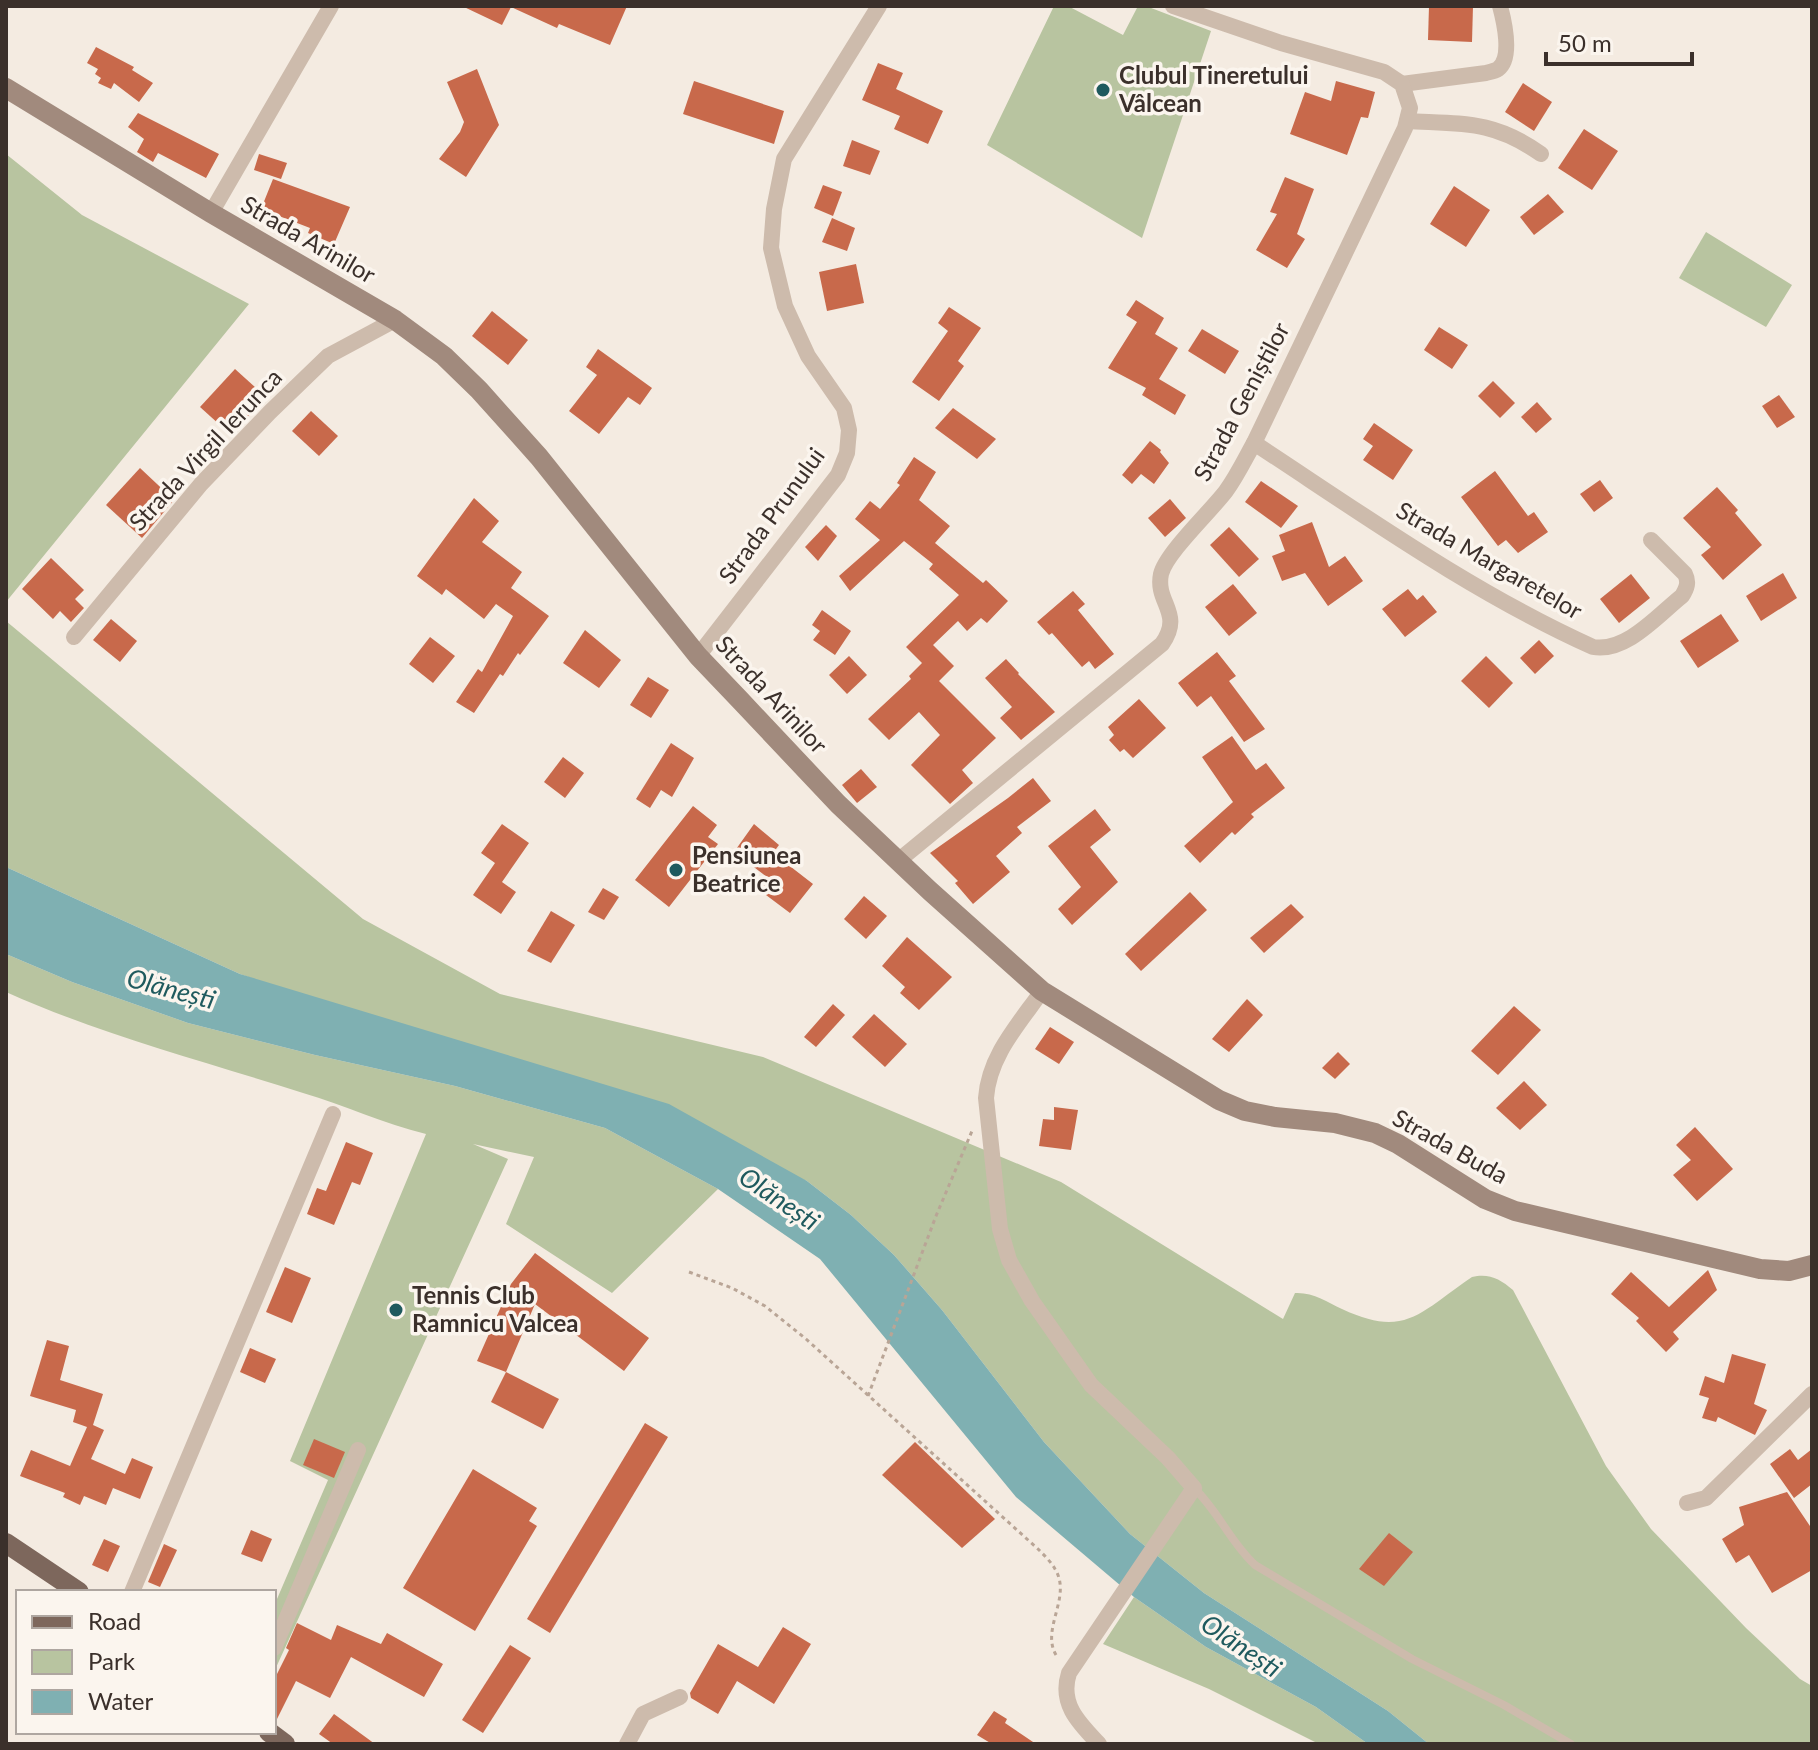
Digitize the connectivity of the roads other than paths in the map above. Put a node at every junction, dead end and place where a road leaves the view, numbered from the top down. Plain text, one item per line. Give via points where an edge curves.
1 (331, 6) edge
2 (879, 6) edge
3 (1173, 6) edge
4 (1500, 6) edge
5 (1402, 84) junction
6 (6, 88) edge
7 (1407, 121) junction
8 (1541, 154) dead end
9 (211, 213) junction
10 (395, 320) junction
11 (1254, 443) junction
12 (1651, 540) dead end
13 (74, 637) dead end
14 (698, 656) junction
15 (898, 861) junction
16 (1042, 991) junction
17 (333, 1114) dead end
18 (1812, 1265) edge
19 (1812, 1394) edge
20 (358, 1450) dead end
21 (1194, 1488) junction
22 (1687, 1503) dead end
23 (6, 1543) edge
24 (76, 1590) edge
25 (133, 1590) edge
26 (276, 1643) edge
27 (680, 1697) dead end
28 (627, 1744) edge
29 (1099, 1744) edge
30 (1571, 1744) edge

1 - 9 street
2 - 14 street, Strada Prunului via 784,159 771,248 785,306 844,408 847,453 838,475
3 - 5 street via 1384,72
4 - 5 street via 1505,60 1499,68
5 - 7 street, Strada Geniștilor via 1410,108
6 - 9 street, Strada Arinilor
7 - 8 street via 1494,128
7 - 11 street, Strada Geniștilor
9 - 10 street, Strada Arinilor
10 - 13 street, Strada Virgil Ierunca via 328,356 270,412 201,484
10 - 14 street, Strada Arinilor via 479,390
11 - 12 street, Strada Margaretelor via 1447,568 1593,647 1605,649 1626,640 1686,589 1685,574
11 - 15 street, Strada Geniștilor via 1227,490 1161,574 1172,622 1162,644
14 - 15 street, Strada Arinilor
15 - 16 street, Strada Arinilor
16 - 18 street, Strada Buda via 1219,1100 1245,1111 1375,1133 1485,1199 1515,1211 1760,1269 1789,1271
16 - 21 street via 995,1058 987,1084 1000,1229 1009,1260 1091,1385
17 - 25 street
19 - 22 street via 1706,1498
20 - 26 street
21 - 29 street via 1069,1673 1066,1696 1072,1716
21 - 30 lane via 1255,1565 1412,1659
23 - 24 main road
27 - 28 street via 643,1714

